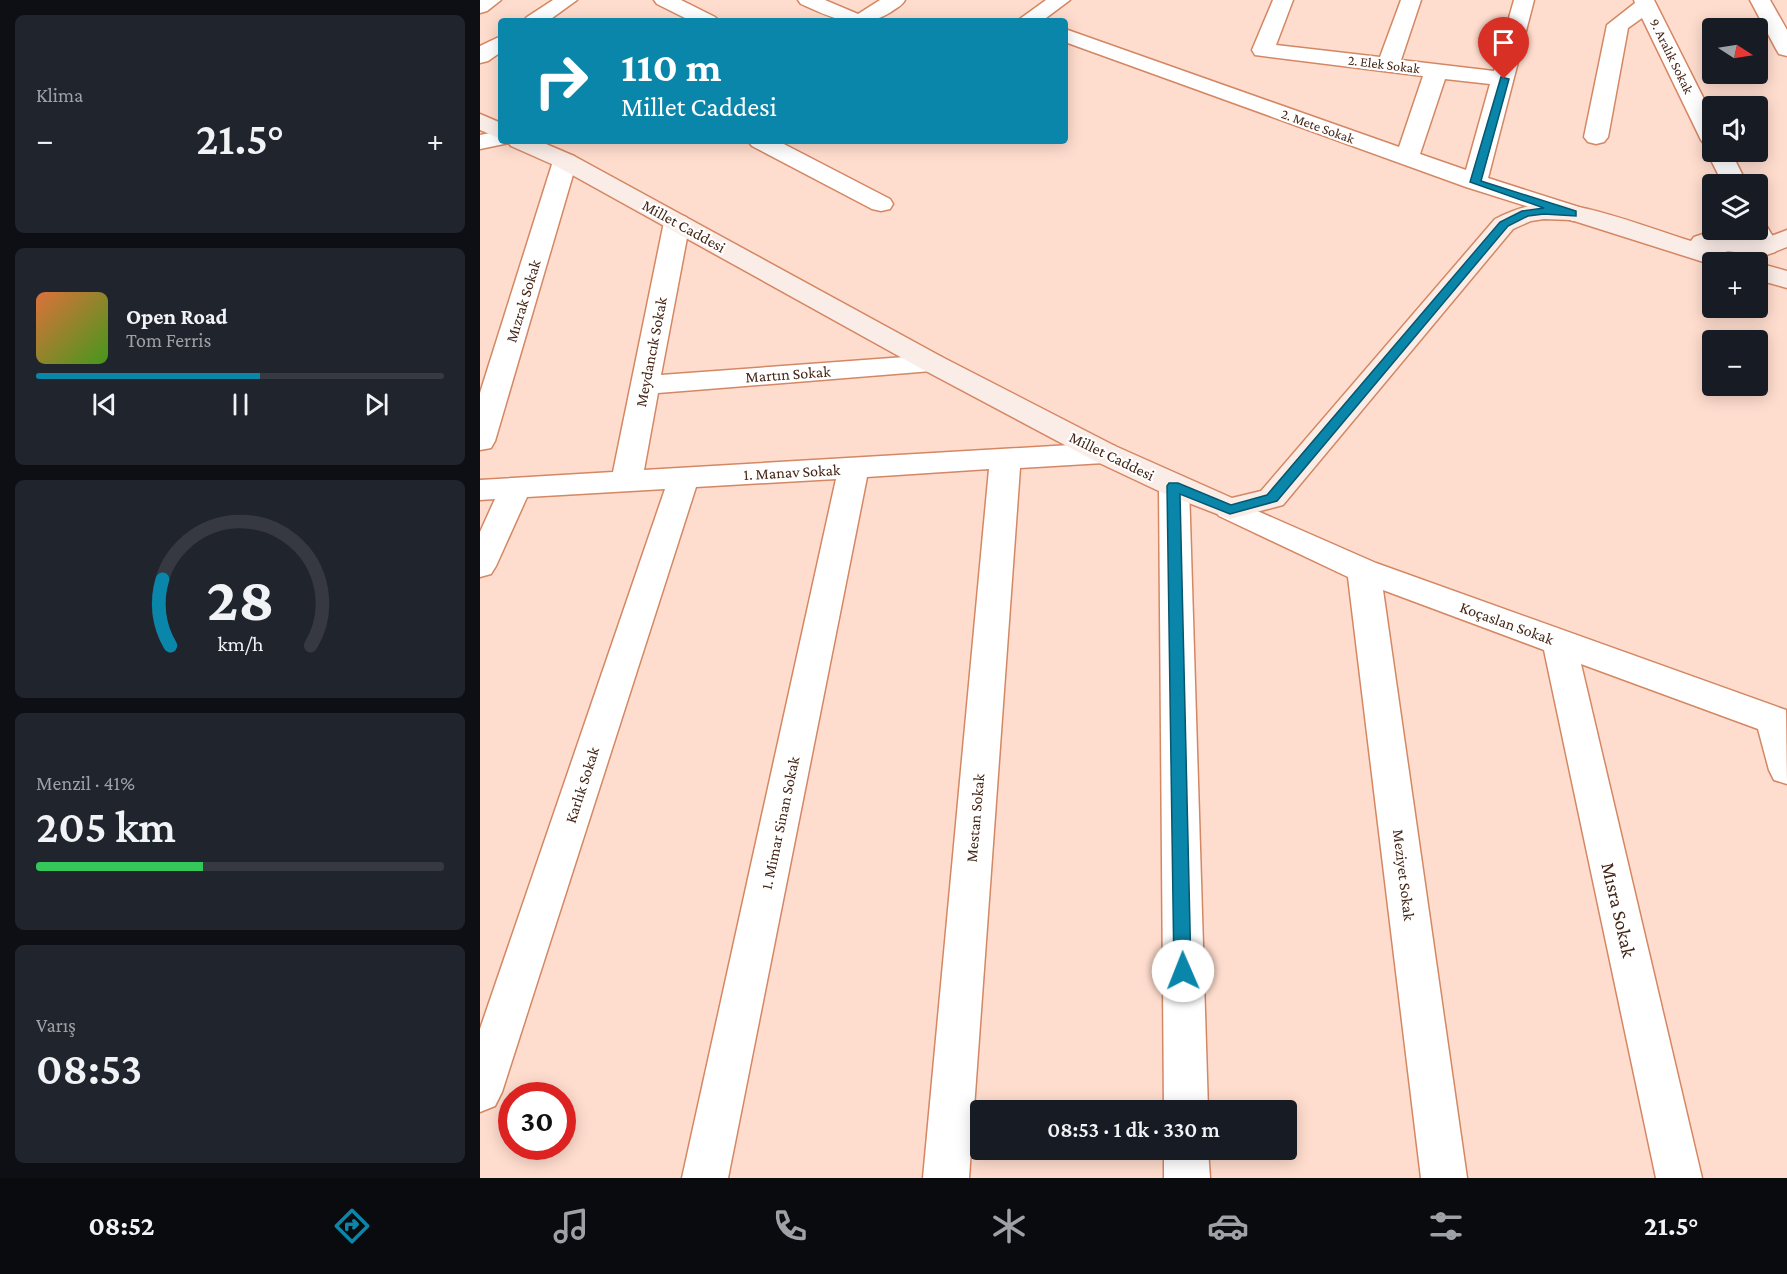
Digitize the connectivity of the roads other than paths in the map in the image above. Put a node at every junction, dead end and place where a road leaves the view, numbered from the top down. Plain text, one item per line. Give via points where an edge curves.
1 (491, 0) edge
2 (567, 0) edge
3 (664, 0) edge
4 (808, 0) edge
5 (895, 0) edge
6 (1060, 0) edge
7 (1283, 0) edge
8 (1411, 0) edge
9 (1524, 0) edge
10 (1645, 2) edge
11 (480, 7) edge
12 (1772, 12) edge
13 (539, 18) edge
14 (702, 18) edge
15 (849, 18) edge
16 (866, 18) edge
17 (1033, 18) edge
18 (1068, 36) edge
19 (498, 44) edge
20 (1787, 49) edge
21 (480, 56) edge
22 (1388, 65) junction
23 (1436, 71) junction
24 (1504, 79) junction
25 (1702, 118) edge
26 (480, 121) edge
27 (498, 130) edge
28 (1596, 137) dead end
29 (498, 139) edge
30 (480, 142) edge
31 (526, 144) edge
32 (766, 144) edge
33 (1407, 157) junction
34 (565, 161) junction
35 (1475, 182) junction
36 (881, 204) dead end
37 (1572, 213) junction
38 (677, 222) junction
39 (1639, 233) junction
40 (1767, 246) edge
41 (1702, 253) edge
42 (1787, 280) edge
43 (932, 363) junction
44 (645, 385) junction
45 (480, 441) edge
46 (1104, 453) junction
47 (1005, 459) junction
48 (854, 468) junction
49 (684, 478) junction
50 (626, 482) junction
51 (1174, 486) junction
52 (516, 488) junction
53 (480, 490) edge
54 (1230, 509) junction
55 (480, 566) edge
56 (1364, 571) junction
57 (1559, 642) junction
58 (1780, 722) edge
59 (1787, 770) edge
60 (480, 1092) edge
61 (1186, 1100) edge
62 (1186, 1160) edge
63 (705, 1178) edge
64 (946, 1178) edge
65 (1187, 1178) edge
66 (1444, 1178) edge
67 (1679, 1178) edge

1 - 11 street
2 - 13 street
3 - 14 street
4 - 15 street
5 - 16 street
6 - 17 street
7 - 22 street, 2. Elek Sokak via 1263,50
8 - 22 street
9 - 24 street
10 - 25 street, 9. Aralık Sokak
10 - 28 street, 9. Aralık Sokak via 1618,26
12 - 20 street
18 - 33 street, 2. Mete Sokak
19 - 21 street
22 - 23 street, 2. Elek Sokak
23 - 24 street, 2. Elek Sokak
23 - 33 street
24 - 35 street
26 - 27 main road
29 - 30 street
31 - 34 main road, Millet Caddesi
32 - 36 street
33 - 35 street, 2. Mete Sokak
34 - 38 main road, Millet Caddesi
34 - 45 street, Mızrak Sokak
35 - 37 street, 2. Mete Sokak
37 - 39 main road
37 - 54 main road via 1525,214 1504,224 1272,498
38 - 43 main road, Millet Caddesi
38 - 44 street, Meydancık Sokak
39 - 40 main road
39 - 41 main road
40 - 42 main road
43 - 44 street, Martın Sokak
43 - 46 main road, Millet Caddesi
44 - 50 street, Meydancık Sokak
46 - 47 street, 1. Manav Sokak
46 - 51 main road, Millet Caddesi
47 - 48 street, 1. Manav Sokak
47 - 64 street, Mestan Sokak
48 - 49 street, 1. Manav Sokak
48 - 63 street, 1. Mimar Sinan Sokak
49 - 50 street, 1. Manav Sokak
49 - 60 street, Karlık Sokak
50 - 52 street, 1. Manav Sokak
51 - 54 main road, Millet Caddesi
51 - 61 street
52 - 53 street, 1. Manav Sokak
52 - 55 street
54 - 56 street, Koçaslan Sokak
56 - 57 street, Koçaslan Sokak
56 - 66 street, Meziyet Sokak
57 - 58 street, Koçaslan Sokak
57 - 67 street, Mısra Sokak
58 - 59 street
62 - 65 street

